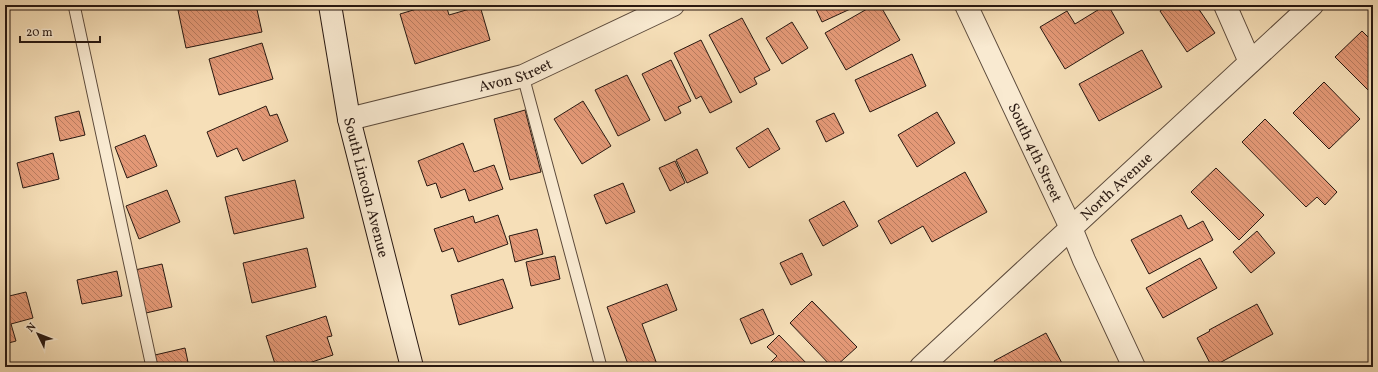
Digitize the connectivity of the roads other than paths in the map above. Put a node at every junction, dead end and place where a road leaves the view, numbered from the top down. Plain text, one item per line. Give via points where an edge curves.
1 (74, 5) edge
2 (330, 5) edge
3 (966, 5) edge
4 (1225, 5) edge
5 (1312, 5) edge
6 (661, 8) edge
7 (1250, 62) junction
8 (523, 76) junction
9 (349, 119) junction
10 (1071, 228) junction
11 (152, 367) edge
12 (412, 367) edge
13 (601, 367) edge
14 (920, 367) edge
15 (1134, 367) edge

1 - 11 lane
2 - 9 street, South Lincoln Avenue
3 - 10 street, South 4th Street
4 - 7 street
5 - 7 street, North Avenue
6 - 8 street, Avon Street
7 - 10 street, North Avenue
8 - 9 street, Avon Street
8 - 13 lane
9 - 12 street, South Lincoln Avenue
10 - 14 street, North Avenue
10 - 15 street, South 4th Street

